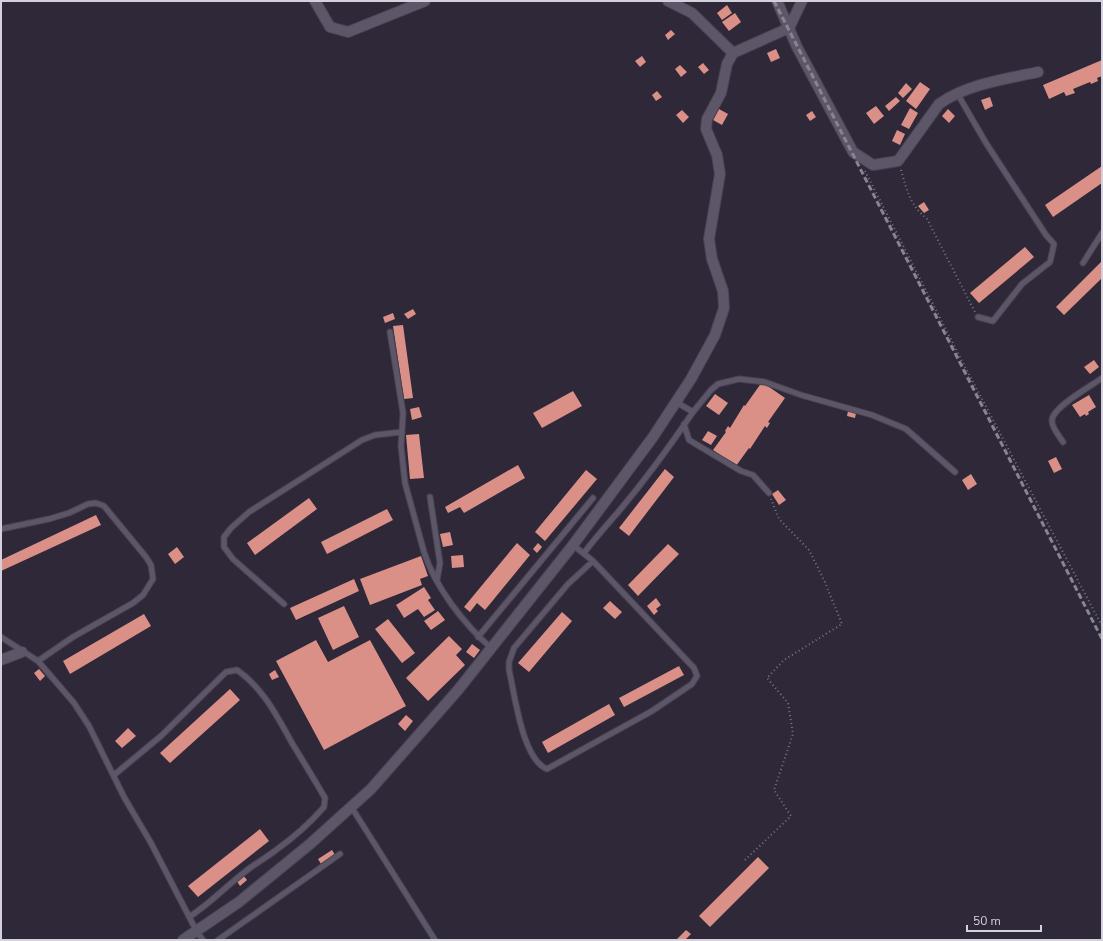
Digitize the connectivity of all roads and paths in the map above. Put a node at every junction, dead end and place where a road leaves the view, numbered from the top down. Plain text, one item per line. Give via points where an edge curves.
1 (315, 1) edge
2 (425, 1) edge
3 (668, 1) edge
4 (777, 1) edge
5 (802, 1) edge
6 (788, 28) junction
7 (733, 53) junction
8 (1038, 72) dead end
9 (957, 93) junction
10 (856, 154) junction
11 (898, 161) junction
12 (1102, 232) edge
13 (1083, 263) dead end
14 (978, 317) joint
15 (390, 332) dead end
16 (1102, 378) edge
17 (676, 402) junction
18 (693, 412) junction
19 (684, 424) junction
20 (402, 432) junction
21 (1063, 442) dead end
22 (955, 472) dead end
23 (769, 492) joint
24 (430, 497) dead end
25 (593, 498) dead end
26 (1, 529) edge
27 (573, 546) junction
28 (584, 553) junction
29 (593, 561) junction
30 (437, 580) junction
31 (284, 604) dead end
32 (1102, 626) edge
33 (1, 637) edge
34 (478, 637) junction
35 (491, 648) junction
36 (22, 652) junction
37 (1, 660) edge
38 (38, 661) junction
39 (114, 775) junction
40 (352, 808) junction
41 (340, 854) dead end
42 (745, 860) dead end
43 (189, 917) junction
44 (200, 936) edge
45 (183, 940) edge
46 (218, 940) edge
47 (435, 940) edge

1 - 2 street via 330,27 348,32
3 - 7 street via 692,13
4 - 6 street
5 - 6 street
6 - 7 street
6 - 10 street
7 - 17 street via 727,64 721,93 706,124 719,164 720,174 710,239 712,259 725,301 722,317
8 - 9 street
9 - 11 street via 940,104
9 - 14 lane via 986,143 1054,244 1050,262 1022,284 993,322
10 - 11 street via 873,165
10 - 32 path
11 - 14 path via 915,210 927,219
12 - 13 lane
15 - 20 lane via 403,413
16 - 21 lane via 1059,409 1053,417 1053,426
17 - 18 lane
17 - 27 street
18 - 19 lane
18 - 22 lane via 718,384 739,379 765,382 872,415 906,429
19 - 23 lane via 689,440 741,471 753,475
19 - 28 lane via 660,460 601,529
20 - 30 lane via 401,446 408,499 427,562
20 - 31 lane via 375,435 362,440 249,512 224,537 224,548 233,559
23 - 42 path via 779,519 810,550 842,624 784,660 767,678 788,703 793,734 774,790 792,816
24 - 30 lane via 440,563
25 - 34 lane
26 - 38 lane via 49,519 88,504 100,504 146,557 153,571 149,587 133,603
27 - 28 lane
27 - 35 street
28 - 29 lane
29 - 29 lane via 545,609 514,648 509,662 526,742 536,762 547,769 652,711 692,684 697,676 694,668
30 - 34 lane
33 - 36 lane
34 - 35 lane
35 - 40 street via 458,690
36 - 37 street
36 - 38 lane
38 - 39 lane via 89,726
39 - 43 lane
39 - 43 lane via 161,736 226,672 237,670 269,705 322,793 324,807 313,818 277,850
40 - 44 street
40 - 47 lane
41 - 46 lane
43 - 44 lane
44 - 45 street

